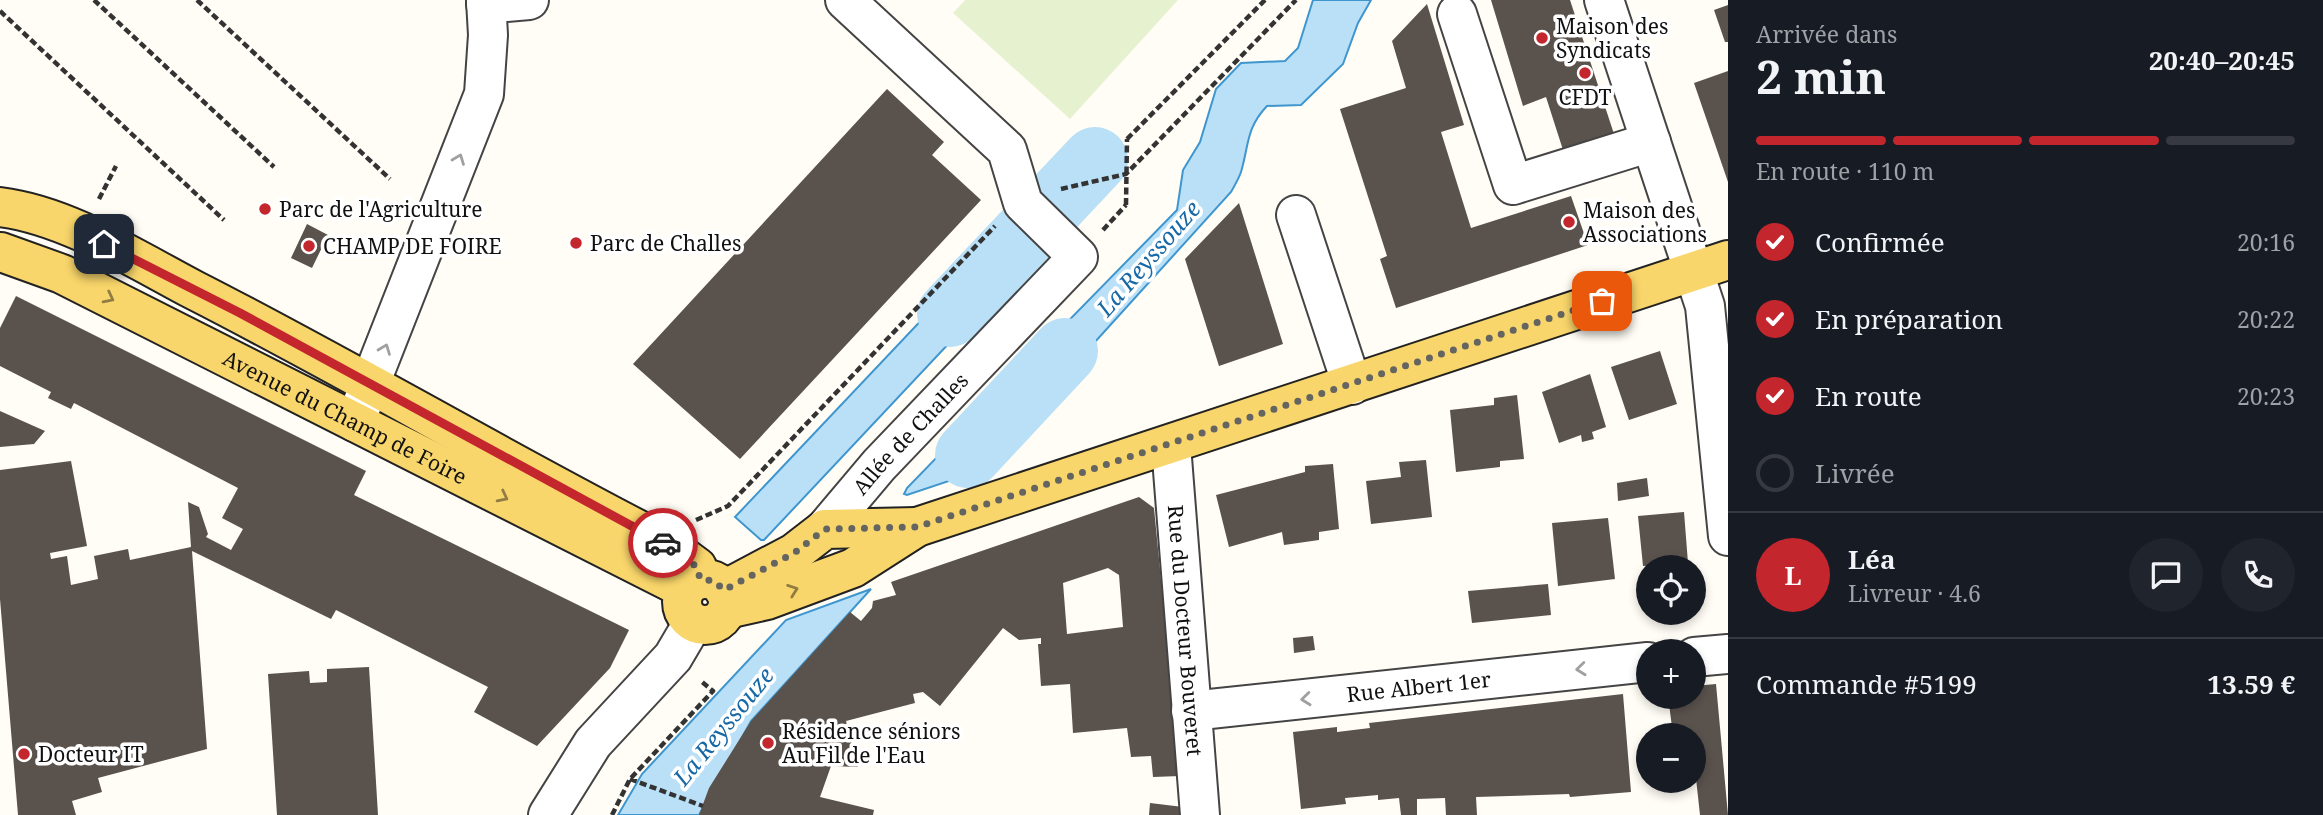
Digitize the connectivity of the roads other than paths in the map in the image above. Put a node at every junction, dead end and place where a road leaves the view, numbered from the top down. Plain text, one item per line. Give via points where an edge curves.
1 (528, 0) edge
2 (845, 0) edge
3 (1604, 0) edge
4 (486, 2) edge
5 (1457, 14) dead end
6 (1651, 142) junction
7 (7, 202) edge
8 (1296, 215) dead end
9 (0, 253) edge
10 (1711, 265) edge
11 (370, 383) junction
12 (1352, 385) junction
13 (355, 422) junction
14 (1171, 444) junction
15 (917, 527) junction
16 (825, 529) junction
17 (1728, 536) edge
18 (706, 598) junction
19 (1728, 654) edge
20 (1706, 656) edge
21 (1636, 663) edge
22 (1191, 711) junction
23 (548, 815) edge
24 (1200, 815) edge

1 - 4 street
2 - 16 street, Allée de Challes via 1007,149 1032,197 1068,247
3 - 6 street
11 -> 4 street via 484,94
5 - 6 street via 1513,185
6 - 10 street
7 - 9 main road
7 - 11 main road, Avenue du Champ de Foire via 82,232
8 - 12 street
9 -> 13 main road, Avenue du Champ de Foire via 62,274
10 - 12 main road
10 - 17 street via 1705,306
11 - 13 street
11 - 18 main road, Avenue du Champ de Foire via 666,544 697,567
12 - 14 main road
13 -> 18 main road, Avenue du Champ de Foire
14 - 15 main road
14 - 22 street, Rue du Docteur Bouveret
15 - 16 main road
18 -> 15 main road via 767,600 853,568
16 - 18 main road, Allée de Challes via 794,553
18 - 23 street via 673,657 593,743
19 - 20 street
21 -> 22 street, Rue Albert 1er
22 - 24 street, Rue du Docteur Bouveret

